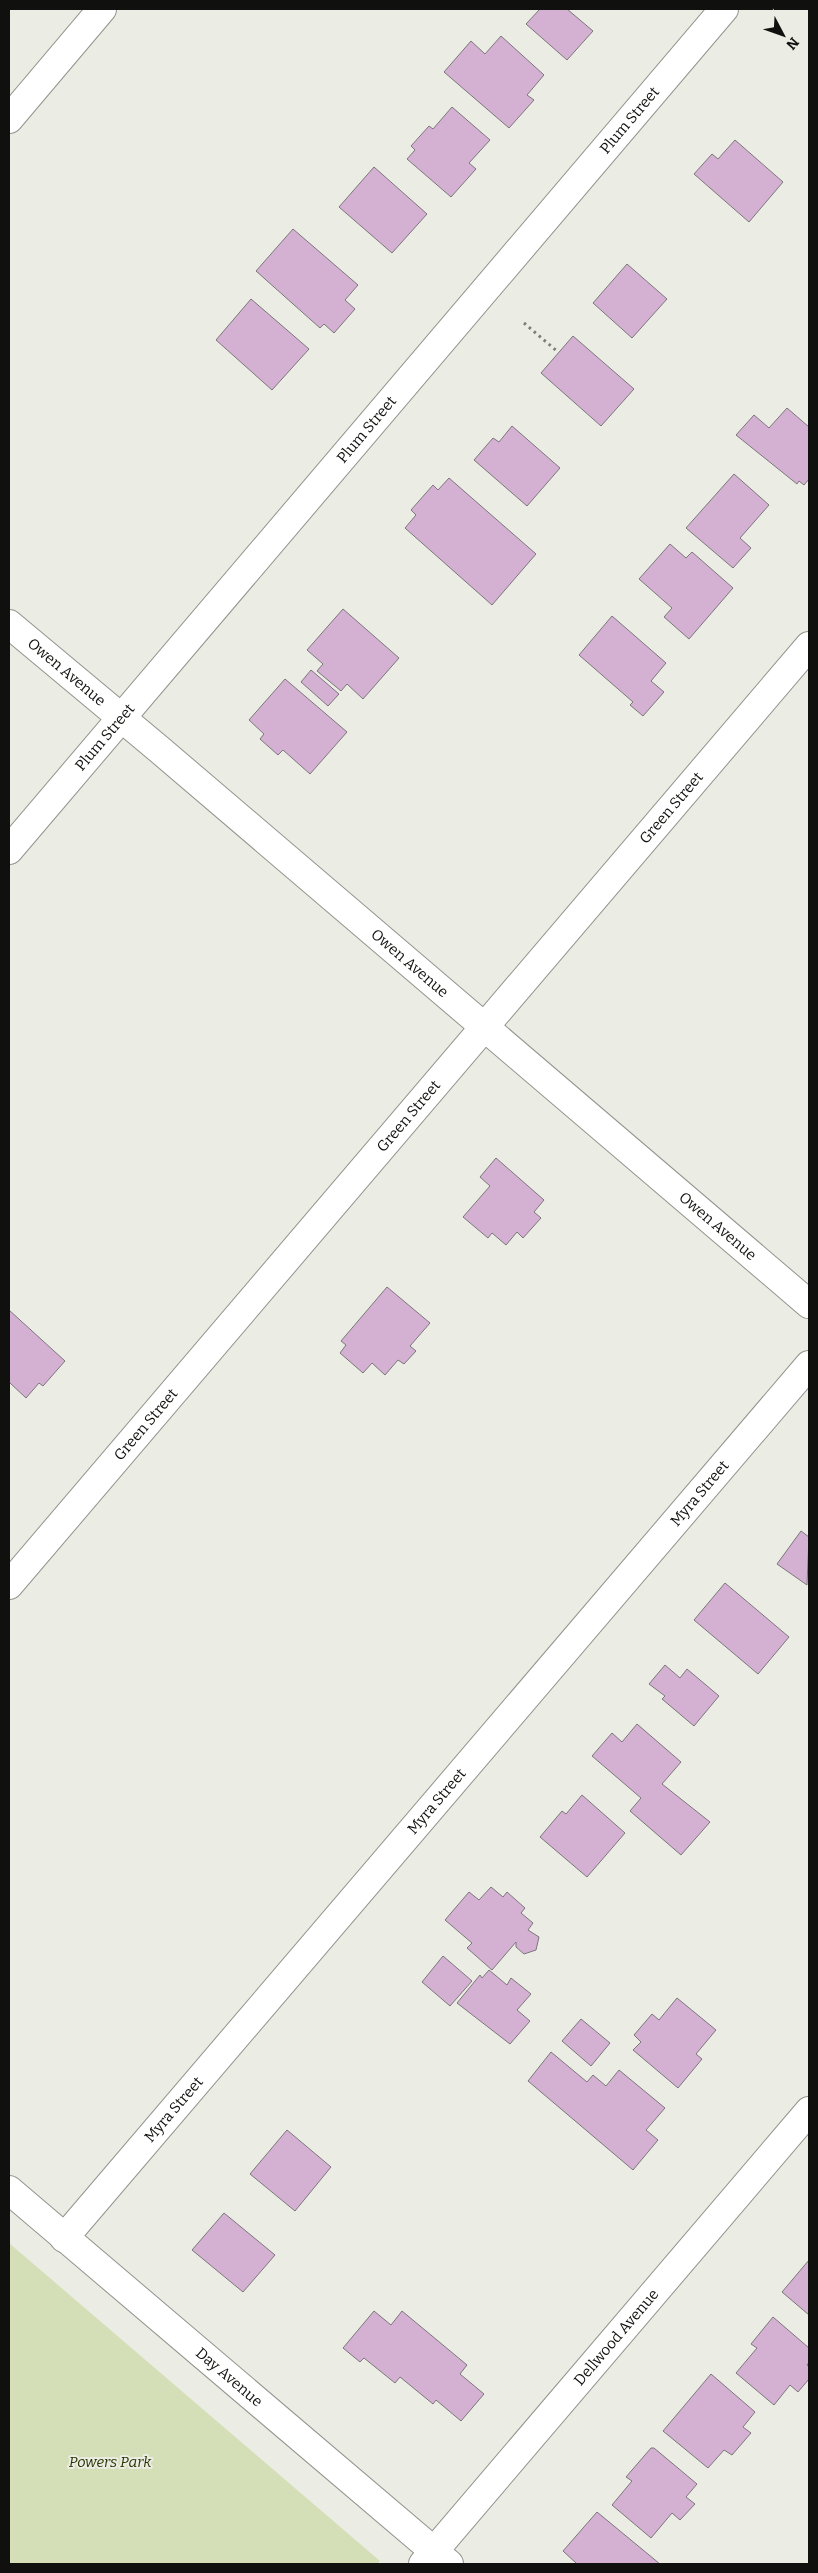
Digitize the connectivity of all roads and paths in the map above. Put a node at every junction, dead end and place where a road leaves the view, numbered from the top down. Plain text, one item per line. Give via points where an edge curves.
1 (102, 9) edge
2 (724, 9) edge
3 (9, 119) edge
4 (524, 322) dead end
5 (558, 352) dead end
6 (9, 624) edge
7 (809, 646) edge
8 (122, 717) junction
9 (9, 850) edge
10 (484, 1027) junction
11 (809, 1304) edge
12 (809, 1365) edge
13 (9, 1585) edge
14 (809, 2110) edge
15 (9, 2190) edge
16 (64, 2238) junction
17 (436, 2560) edge

1 - 3 street
2 - 8 street, Plum Street
4 - 5 path
6 - 8 street, Owen Avenue
7 - 10 street, Green Street
8 - 9 street, Plum Street
8 - 10 street, Owen Avenue
10 - 11 street, Owen Avenue
10 - 13 street, Green Street
12 - 16 street, Myra Street
14 - 17 street, Dellwood Avenue
15 - 16 street, Day Avenue
16 - 17 street, Day Avenue

